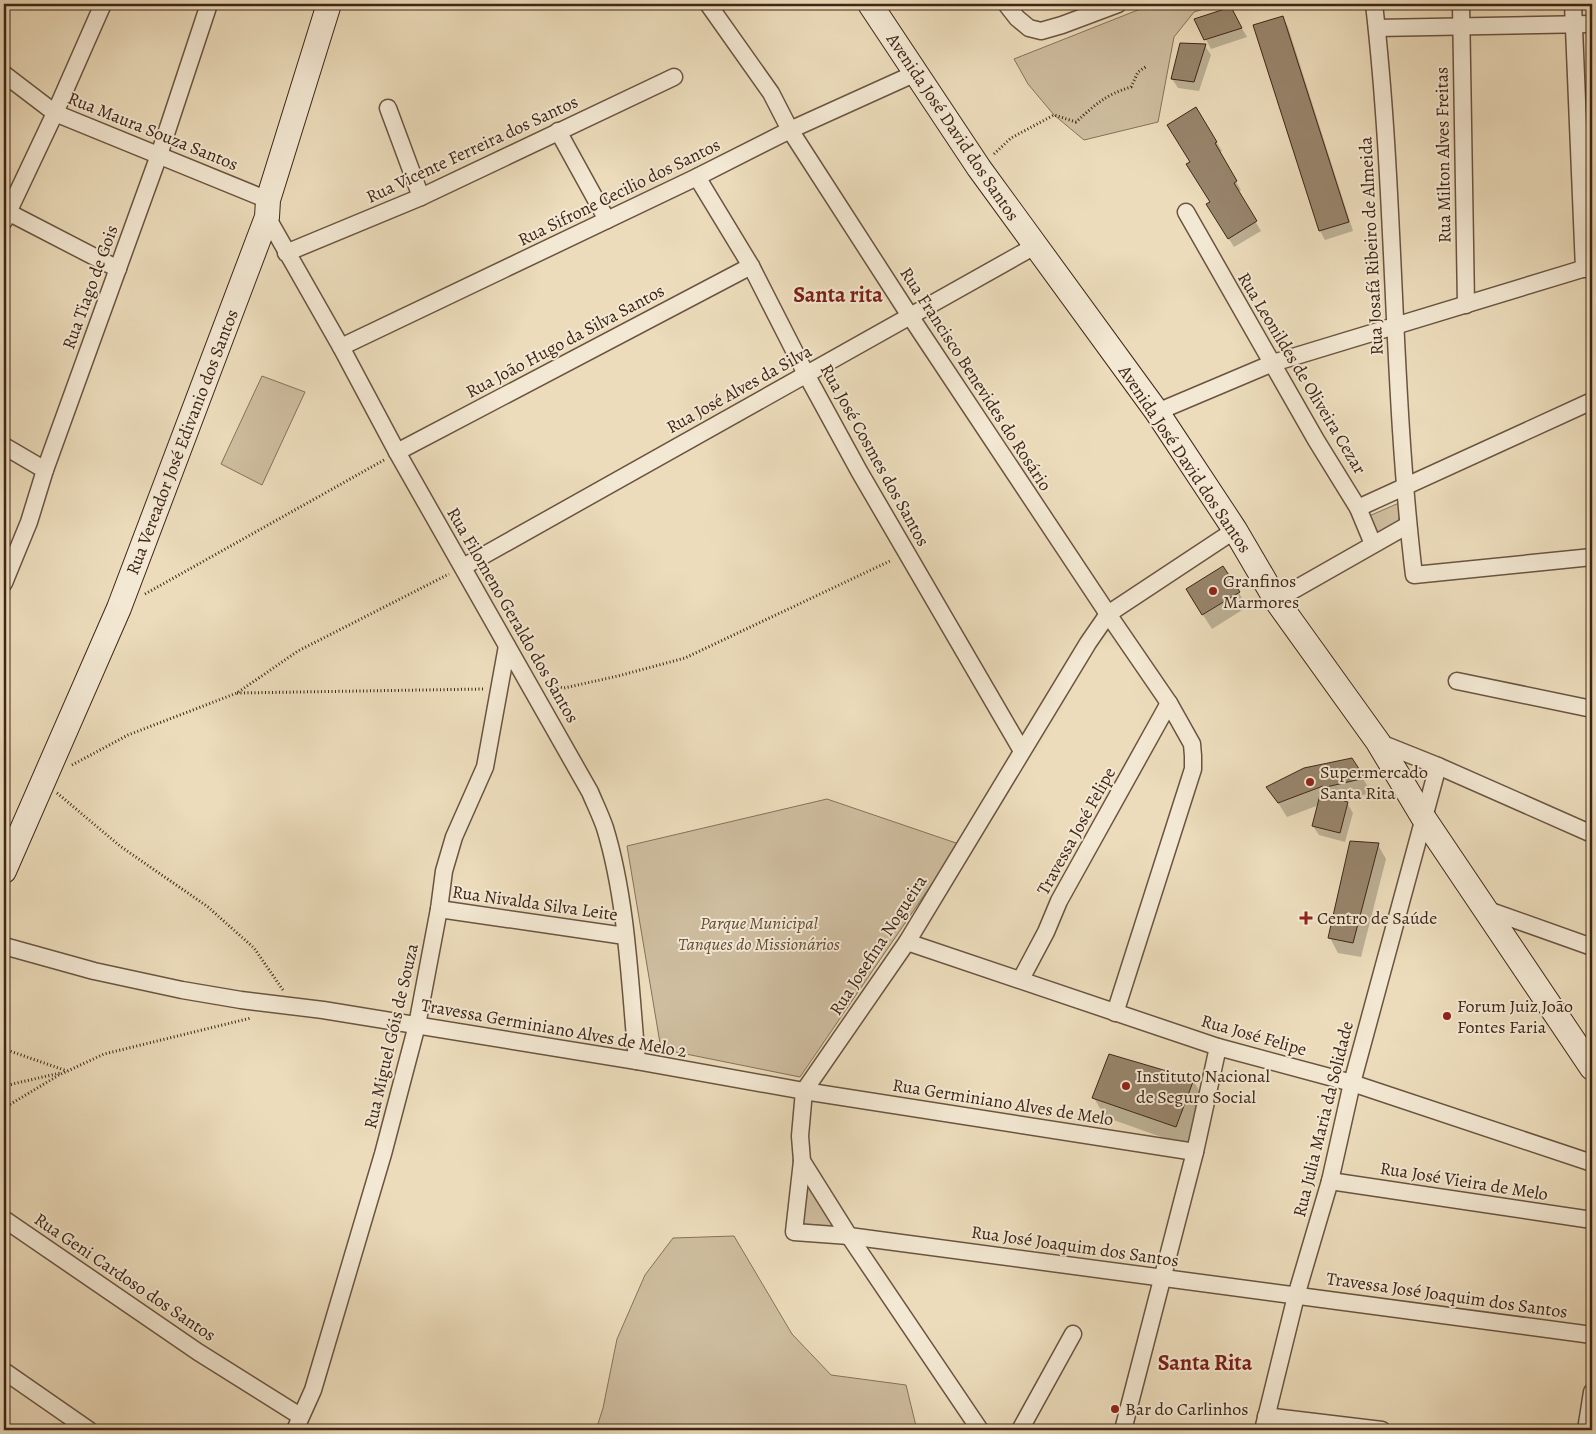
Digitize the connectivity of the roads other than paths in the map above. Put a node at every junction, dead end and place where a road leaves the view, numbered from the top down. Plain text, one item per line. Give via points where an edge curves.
1 (103, 4) edge
2 (209, 4) edge
3 (329, 4) edge
4 (708, 4) edge
5 (1006, 4) edge
6 (1118, 4) edge
7 (1374, 4) edge
8 (1461, 4) edge
9 (1573, 4) edge
10 (874, 5) edge
11 (1574, 24) junction
12 (1592, 24) edge
13 (1461, 27) junction
14 (1377, 28) junction
15 (916, 73) junction
16 (4, 74) edge
17 (674, 76) dead end
18 (388, 108) dead end
19 (55, 113) junction
20 (790, 130) junction
21 (558, 132) junction
22 (159, 155) junction
23 (697, 177) junction
24 (421, 197) junction
25 (268, 209) junction
26 (1186, 212) dead end
27 (5, 214) edge
28 (607, 220) junction
29 (1034, 246) junction
30 (286, 253) junction
31 (750, 266) junction
32 (1588, 267) edge
33 (118, 269) junction
34 (1466, 305) junction
35 (910, 316) junction
36 (1395, 327) junction
37 (341, 347) junction
38 (1273, 363) junction
39 (806, 374) junction
40 (1592, 401) edge
41 (1157, 412) junction
42 (4, 446) edge
43 (398, 452) junction
44 (45, 470) junction
45 (1406, 487) junction
46 (1358, 508) junction
47 (1408, 525) junction
48 (1235, 530) junction
49 (1374, 544) junction
50 (1592, 557) edge
51 (462, 567) junction
52 (4, 583) edge
53 (1276, 600) junction
54 (1108, 614) junction
55 (507, 646) junction
56 (1457, 681) dead end
57 (1169, 703) junction
58 (1592, 709) edge
59 (1378, 742) junction
60 (1022, 751) junction
61 (1438, 766) junction
62 (1423, 817) junction
63 (1592, 834) edge
64 (4, 871) edge
65 (1485, 909) junction
66 (439, 910) junction
67 (625, 936) junction
68 (907, 942) junction
69 (4, 946) edge
70 (1592, 947) edge
71 (1021, 979) junction
72 (1115, 1013) junction
73 (417, 1025) junction
74 (1218, 1047) junction
75 (1590, 1057) edge
76 (637, 1061) junction
77 (1352, 1083) junction
78 (804, 1092) junction
79 (1195, 1152) junction
80 (802, 1161) junction
81 (1592, 1163) edge
82 (1330, 1181) junction
83 (4, 1219) edge
84 (1592, 1220) edge
85 (849, 1236) junction
86 (1162, 1278) junction
87 (1296, 1296) junction
88 (1073, 1334) dead end
89 (1592, 1335) edge
90 (4, 1371) edge
91 (1592, 1392) edge
92 (297, 1423) edge
93 (1264, 1423) edge
94 (89, 1430) edge
95 (980, 1430) edge
96 (1020, 1430) edge
97 (1123, 1430) edge
98 (1382, 1430) edge
99 (1586, 1430) edge

1 - 19 street
2 - 22 street, Rua Tiago de Gois
3 - 25 main road, Rua Vereador José Edivanio dos Santos
4 - 20 street, Rua Francisco Benevides do Rosário via 771,93
5 - 6 street via 1029,28 1041,31
7 - 14 street, Rua Josafá Ribeiro de Almeida
8 - 13 street, Rua Milton Alves Freitas
9 - 11 street
10 - 15 main road, Avenida José David dos Santos
11 - 12 street
11 - 13 street
11 - 32 street
13 - 14 street
13 - 34 street, Rua Milton Alves Freitas
14 - 36 street, Rua Josafá Ribeiro de Almeida
15 - 20 street, Rua Sifrone Cecilio dos Santos
15 - 29 main road, Avenida José David dos Santos
16 - 19 street, Rua Maura Souza Santos
17 - 21 street, Rua Vicente Ferreira dos Santos
18 - 24 street
19 - 22 street, Rua Maura Souza Santos
19 - 27 street
20 - 23 street, Rua Sifrone Cecilio dos Santos
20 - 35 street, Rua Francisco Benevides do Rosário
21 - 24 street, Rua Vicente Ferreira dos Santos
21 - 28 street
22 - 25 street, Rua Maura Souza Santos
22 - 33 street, Rua Tiago de Gois
23 - 28 street, Rua Sifrone Cecilio dos Santos
23 - 31 street, Rua José Cosmes dos Santos
24 - 30 street, Rua Vicente Ferreira dos Santos
25 - 30 street, Rua Filomeno Geraldo dos Santos
25 - 64 main road, Rua Vereador José Edivanio dos Santos via 119,608
26 - 38 street, Rua Leonildes de Oliveira Cezar
27 - 33 street
28 - 37 street, Rua Sifrone Cecilio dos Santos
29 - 35 street, Rua José Alves da Silva
29 - 41 main road, Avenida José David dos Santos
30 - 37 street, Rua Filomeno Geraldo dos Santos
31 - 39 street, Rua José Cosmes dos Santos
31 - 43 street, Rua João Hugo da Silva Santos
32 - 34 street
33 - 44 street, Rua Tiago de Gois
34 - 36 street
35 - 39 street, Rua José Alves da Silva
35 - 54 street, Rua Francisco Benevides do Rosário
36 - 38 street
36 - 45 street, Rua Josafá Ribeiro de Almeida
37 - 43 street, Rua Filomeno Geraldo dos Santos
38 - 41 street
38 - 46 street, Rua Leonildes de Oliveira Cezar
39 - 51 street, Rua José Alves da Silva
39 - 60 street, Rua José Cosmes dos Santos
40 - 45 street
41 - 48 main road, Avenida José David dos Santos
42 - 44 street
43 - 51 street, Rua Filomeno Geraldo dos Santos
44 - 52 street, Rua Tiago de Gois via 29,522
45 - 46 street
45 - 47 street, Rua Josafá Ribeiro de Almeida
46 - 49 street, Rua Leonildes de Oliveira Cezar
47 - 49 street
47 - 50 street, Rua Josafá Ribeiro de Almeida via 1414,575
48 - 53 main road, Avenida José David dos Santos
48 - 54 street, Rua Josefina Nogueira
49 - 53 street
51 - 55 street, Rua Filomeno Geraldo dos Santos
53 - 59 main road, Avenida José David dos Santos
54 - 57 street, Rua Francisco Benevides do Rosário
54 - 60 street, Rua Josefina Nogueira
55 - 66 street, Rua Miguel Góis de Souza via 485,766 450,850
55 - 67 street, Rua Filomeno Geraldo dos Santos via 590,792 614,865
56 - 58 street
57 - 71 street, Travessa José Felipe via 1059,902
57 - 72 street, Rua Francisco Benevides do Rosário via 1192,744 1192,770
59 - 61 street
59 - 62 main road, Avenida José David dos Santos
60 - 68 street, Rua Josefina Nogueira
61 - 62 street, Rua Julia Maria da Solidade
61 - 63 street
62 - 65 main road, Avenida José David dos Santos
62 - 77 street, Rua Julia Maria da Solidade
65 - 70 street
65 - 75 main road, Avenida José David dos Santos
66 - 67 street, Rua Nivalda Silva Leite
66 - 73 street, Rua Miguel Góis de Souza
67 - 76 street, Rua Filomeno Geraldo dos Santos
68 - 71 street, Rua José Felipe
68 - 78 street, Rua Josefina Nogueira
69 - 73 street, Travessa Germiniano Alves de Melo 2 via 94,971 182,990
71 - 72 street, Rua José Felipe
72 - 74 street, Rua José Felipe
73 - 76 street, Travessa Germiniano Alves de Melo 2
73 - 92 street, Rua Miguel Góis de Souza via 384,1154 313,1390
74 - 77 street, Rua José Felipe
74 - 79 street
76 - 78 street, Travessa Germiniano Alves de Melo 2
77 - 81 street, Rua José Felipe
77 - 82 street, Rua Julia Maria da Solidade
78 - 79 street, Rua Germiniano Alves de Melo
78 - 80 street, Rua Josefina Nogueira via 800,1136
79 - 86 street
80 - 85 street, Rua Josefina Nogueira
80 - 85 street, Rua José Joaquim dos Santos via 794,1232
82 - 84 street, Rua José Vieira de Melo
82 - 87 street, Rua Julia Maria da Solidade
83 - 92 street, Rua Geni Cardoso dos Santos via 224,1369
85 - 86 street, Rua José Joaquim dos Santos
85 - 95 street, Rua Josefina Nogueira
86 - 87 street, Rua José Joaquim dos Santos
86 - 97 street
87 - 89 street, Travessa José Joaquim dos Santos
87 - 93 street, Rua Julia Maria da Solidade
88 - 96 street
90 - 94 street
91 - 99 street
93 - 98 street

